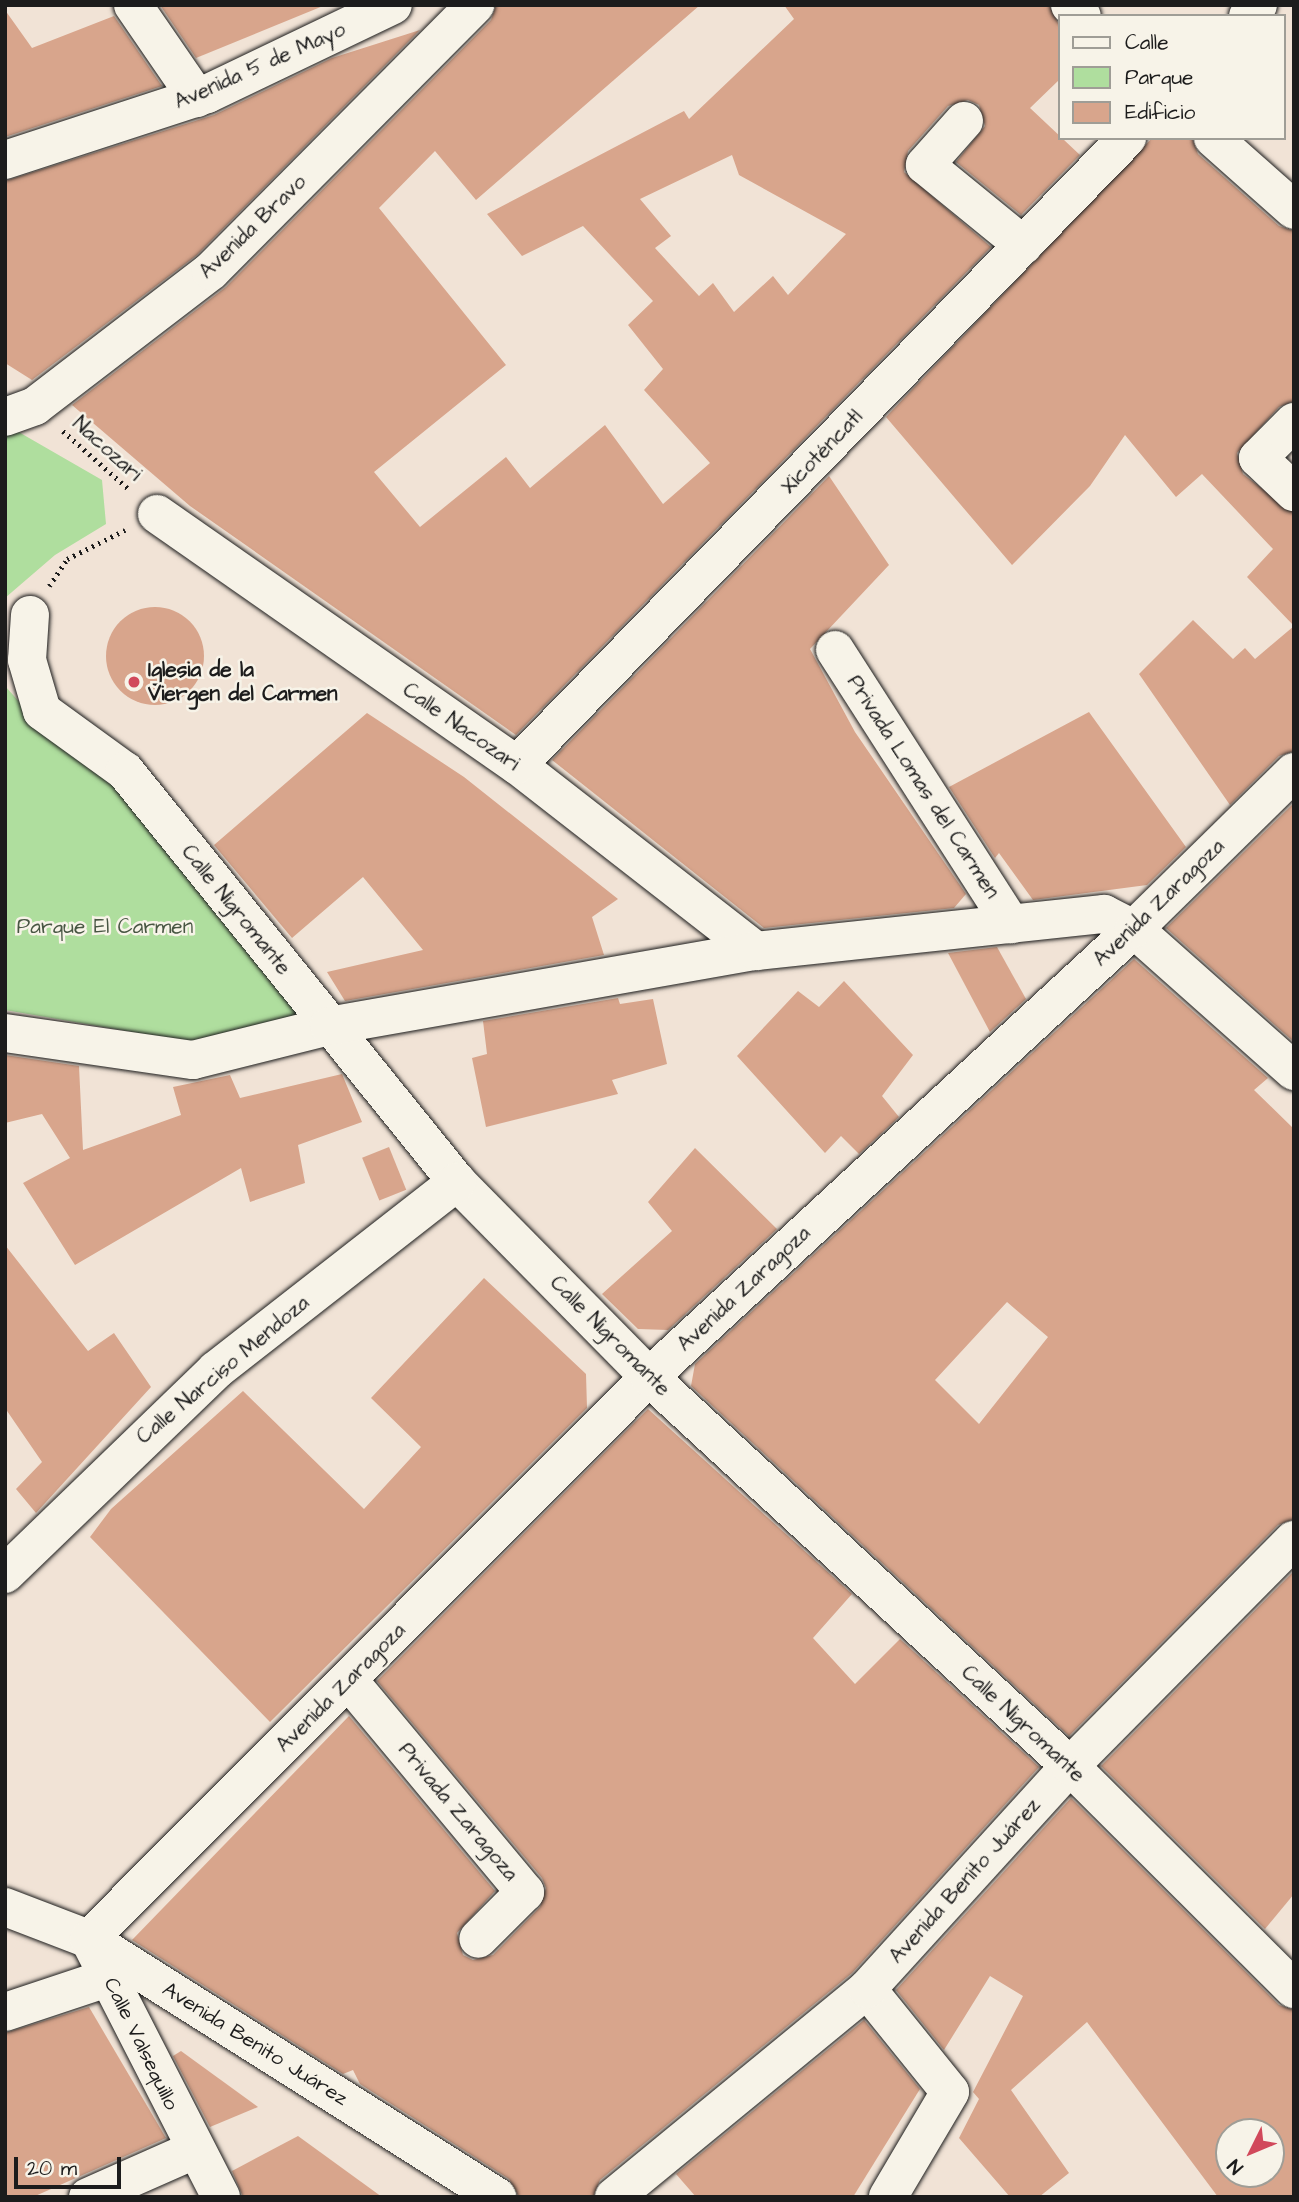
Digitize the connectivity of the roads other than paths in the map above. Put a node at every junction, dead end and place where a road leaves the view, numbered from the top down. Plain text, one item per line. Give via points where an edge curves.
1 (133, 5) edge
2 (149, 5) edge
3 (393, 5) edge
4 (475, 5) edge
5 (202, 96) junction
6 (964, 121) dead end
7 (1125, 140) edge
8 (1215, 140) edge
9 (5, 160) edge
10 (1294, 211) edge
11 (1023, 245) junction
12 (20, 412) edge
13 (1294, 422) edge
14 (1294, 492) edge
15 (157, 514) road end
16 (30, 615) road end
17 (835, 650) dead end
18 (517, 765) junction
19 (1294, 772) edge
20 (1119, 921) junction
21 (1011, 924) junction
22 (757, 951) junction
23 (329, 1026) junction
24 (5, 1033) edge
25 (1294, 1071) edge
26 (457, 1182) junction
27 (649, 1377) junction
28 (1294, 1540) edge
29 (5, 1574) edge
30 (349, 1681) junction
31 (1070, 1766) junction
32 (5, 1907) edge
33 (89, 1939) junction
34 (478, 1940) dead end
35 (122, 1973) junction
36 (867, 1989) junction
37 (1294, 1989) edge
38 (5, 2012) edge
39 (192, 2151) junction
40 (88, 2197) edge
41 (220, 2197) edge
42 (497, 2197) edge
43 (614, 2197) edge
44 (888, 2197) edge

1 - 5 street
2 - 5 street
3 - 5 street, Avenida 5 de Mayo
4 - 12 street, Avenida Bravo via 211,271
5 - 9 street, Avenida 5 de Mayo
6 - 11 street via 925,165
7 - 11 street, Xicoténcatl
8 - 10 street
11 - 18 street, Xicoténcatl
13 - 14 street via 1258,457
15 - 18 street, Calle Nacozari
16 - 23 street, Calle Nigromante via 27,660 42,711 125,771
17 - 21 street, Privada Lomas del Carmen
18 - 22 street, Calle Nacozari
19 - 20 street, Avenida Zaragoza
20 - 21 street
20 - 25 street
20 - 27 street, Avenida Zaragoza
21 - 22 street
22 - 23 street
23 - 24 street via 193,1060
23 - 26 street, Calle Nigromante
26 - 27 street, Calle Nigromante
26 - 29 street, Calle Narciso Mendoza via 216,1370
27 - 30 street, Avenida Zaragoza
27 - 31 street, Calle Nigromante
28 - 31 street, Avenida Benito Juárez
30 - 33 street, Avenida Zaragoza
30 - 34 street, Privada Zaragoza via 525,1892
31 - 36 street, Avenida Benito Juárez
31 - 37 street, Calle Nigromante
32 - 33 street, Avenida Benito Juárez
33 - 35 street, Avenida Benito Juárez
35 - 38 street
35 - 39 street, Calle Valsequillo
35 - 42 street, Avenida Benito Juárez
36 - 43 street, Avenida Benito Juárez
36 - 44 street via 950,2092
39 - 40 street
39 - 41 street, Calle Valsequillo

